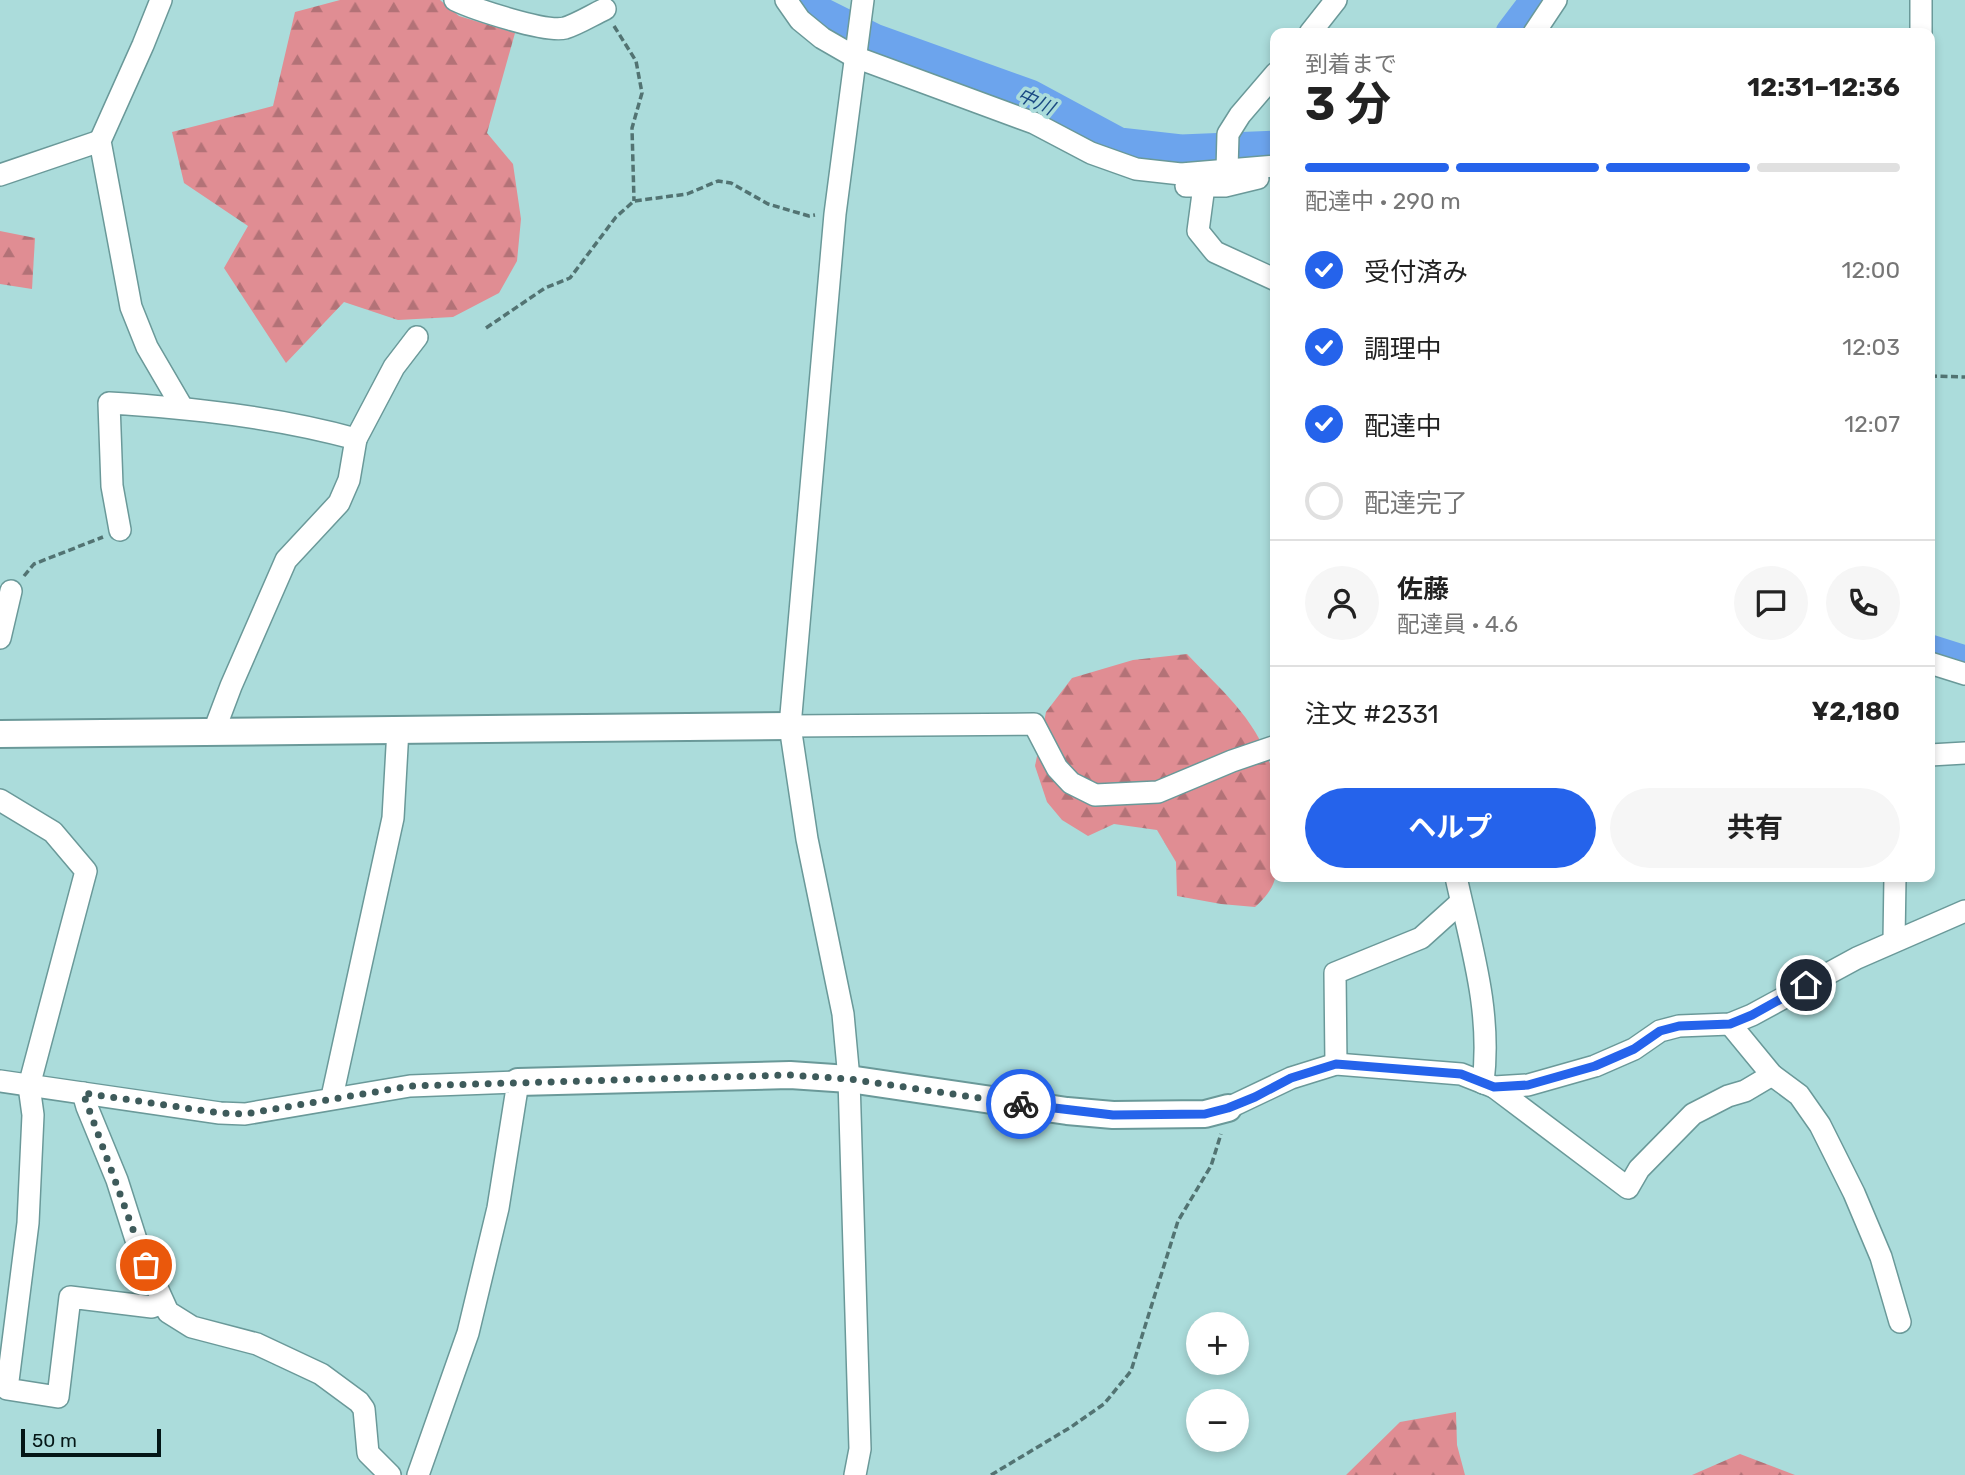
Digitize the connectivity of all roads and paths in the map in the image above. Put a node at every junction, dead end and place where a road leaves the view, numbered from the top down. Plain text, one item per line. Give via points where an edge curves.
1 (161, 0) edge
2 (454, 0) edge
3 (786, 0) edge
4 (1336, 0) edge
5 (1556, 0) edge
6 (1921, 0) edge
7 (605, 9) joint
8 (861, 10) edge
9 (1314, 28) edge
10 (1537, 28) edge
11 (1921, 28) edge
12 (856, 53) junction
13 (1270, 80) edge
14 (100, 141) junction
15 (1227, 157) junction
16 (1123, 164) junction
17 (1270, 165) edge
18 (1270, 169) edge
19 (2, 178) edge
20 (1203, 186) junction
21 (634, 201) junction
22 (835, 214) junction
23 (1270, 278) edge
24 (486, 328) dead end
25 (417, 337) dead end
26 (1935, 376) edge
27 (1965, 377) edge
28 (181, 407) junction
29 (356, 439) junction
30 (120, 530) joint
31 (11, 591) joint
32 (0, 638) edge
33 (1935, 665) edge
34 (1965, 674) edge
35 (790, 726) junction
36 (398, 729) junction
37 (214, 731) junction
38 (0, 734) edge
39 (1270, 748) edge
40 (1965, 753) edge
41 (1935, 755) edge
42 (0, 800) edge
43 (1457, 882) edge
44 (1895, 882) edge
45 (1461, 902) junction
46 (1965, 911) edge
47 (1894, 942) junction
48 (1730, 1024) junction
49 (1336, 1064) junction
50 (1772, 1075) junction
51 (849, 1079) junction
52 (0, 1081) edge
53 (518, 1082) junction
54 (1489, 1085) junction
55 (29, 1086) junction
56 (83, 1093) junction
57 (332, 1097) junction
58 (1228, 1108) junction
59 (163, 1303) junction
60 (1900, 1322) dead end
61 (390, 1475) edge
62 (418, 1475) edge
63 (855, 1475) edge
64 (990, 1475) edge

1 - 14 street
2 - 7 street via 550,29 565,28
3 - 12 street via 800,20 822,38
4 - 9 street
5 - 10 street
6 - 11 street
7 - 21 path via 636,61 642,93 632,128
8 - 12 street
12 - 16 street via 1034,122 1091,153
12 - 22 street
13 - 15 street via 1240,115
14 - 19 street
14 - 28 street via 131,307 146,347
15 - 16 street via 1181,174
15 - 17 street
16 - 20 street via 1150,183
18 - 20 street via 1257,179
20 - 23 street via 1198,231 1215,252
21 - 22 path via 687,194 718,181 731,183 768,204 809,216
21 - 24 path via 616,217 570,278 545,288
22 - 35 street
25 - 29 street via 394,367
26 - 27 path
28 - 29 street
28 - 30 street via 109,403 112,486
29 - 37 street via 349,480 339,503 286,560
30 - 31 path via 34,564
31 - 32 street
33 - 34 street
35 - 36 street
35 - 39 street via 1034,724 1058,768 1071,783 1095,795 1158,792
35 - 51 street via 807,839 843,1014
36 - 37 street
36 - 57 street via 393,818
37 - 38 street
40 - 41 street
42 - 55 street via 53,832 86,871
43 - 45 street
44 - 47 street
45 - 49 street via 1421,938 1335,972
45 - 54 street via 1479,972
46 - 47 street
47 - 48 street
48 - 50 street
48 - 54 street via 1679,1026 1660,1031 1634,1049 1595,1066 1528,1085
49 - 54 street via 1461,1074
49 - 58 street via 1291,1078
50 - 54 street via 1693,1114 1639,1169 1628,1188
50 - 60 street via 1799,1095 1854,1192 1881,1257
51 - 53 street via 790,1075
51 - 58 street via 1113,1115 1205,1114
51 - 63 street via 860,1449
52 - 55 street
53 - 57 street via 410,1086
53 - 62 street via 498,1208 468,1333
55 - 56 street
55 - 59 street via 33,1115 28,1223 7,1389 58,1397 70,1297 152,1307
56 - 57 street via 220,1113 272,1110
56 - 59 street
58 - 64 path via 1211,1166 1178,1221 1131,1371 1104,1404
59 - 61 street via 178,1321 257,1344 321,1374 359,1402 364,1409 368,1453

